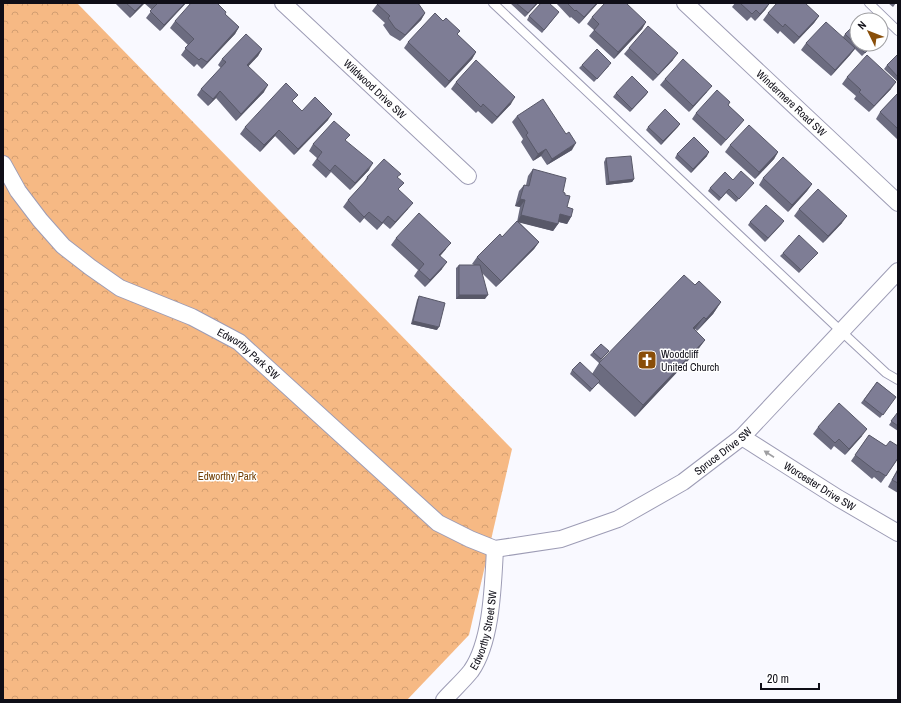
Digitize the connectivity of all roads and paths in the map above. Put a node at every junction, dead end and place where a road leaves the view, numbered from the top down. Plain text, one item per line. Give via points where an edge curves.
1 (283, 3) edge
2 (493, 3) edge
3 (685, 3) edge
4 (869, 3) edge
5 (898, 31) edge
6 (3, 164) edge
7 (468, 176) dead end
8 (898, 203) edge
9 (898, 271) edge
10 (842, 332) junction
11 (898, 380) edge
12 (742, 437) junction
13 (898, 533) edge
14 (495, 549) junction
15 (444, 700) edge

1 - 7 street, Wildwood Drive SW
2 - 10 lane
3 - 8 street, Windermere Road SW
4 - 5 lane
6 - 14 street, Edworthy Park SW via 18,191 63,246 120,288 192,317 239,342 438,523 470,540
9 - 10 street, Spruce Drive SW
10 - 11 lane via 886,373
10 - 12 street, Spruce Drive SW
13 -> 12 street, Worcester Drive SW
12 - 14 street, Spruce Drive SW via 683,482 618,519 561,539
14 - 15 street, Edworthy Street SW via 485,639 471,670

